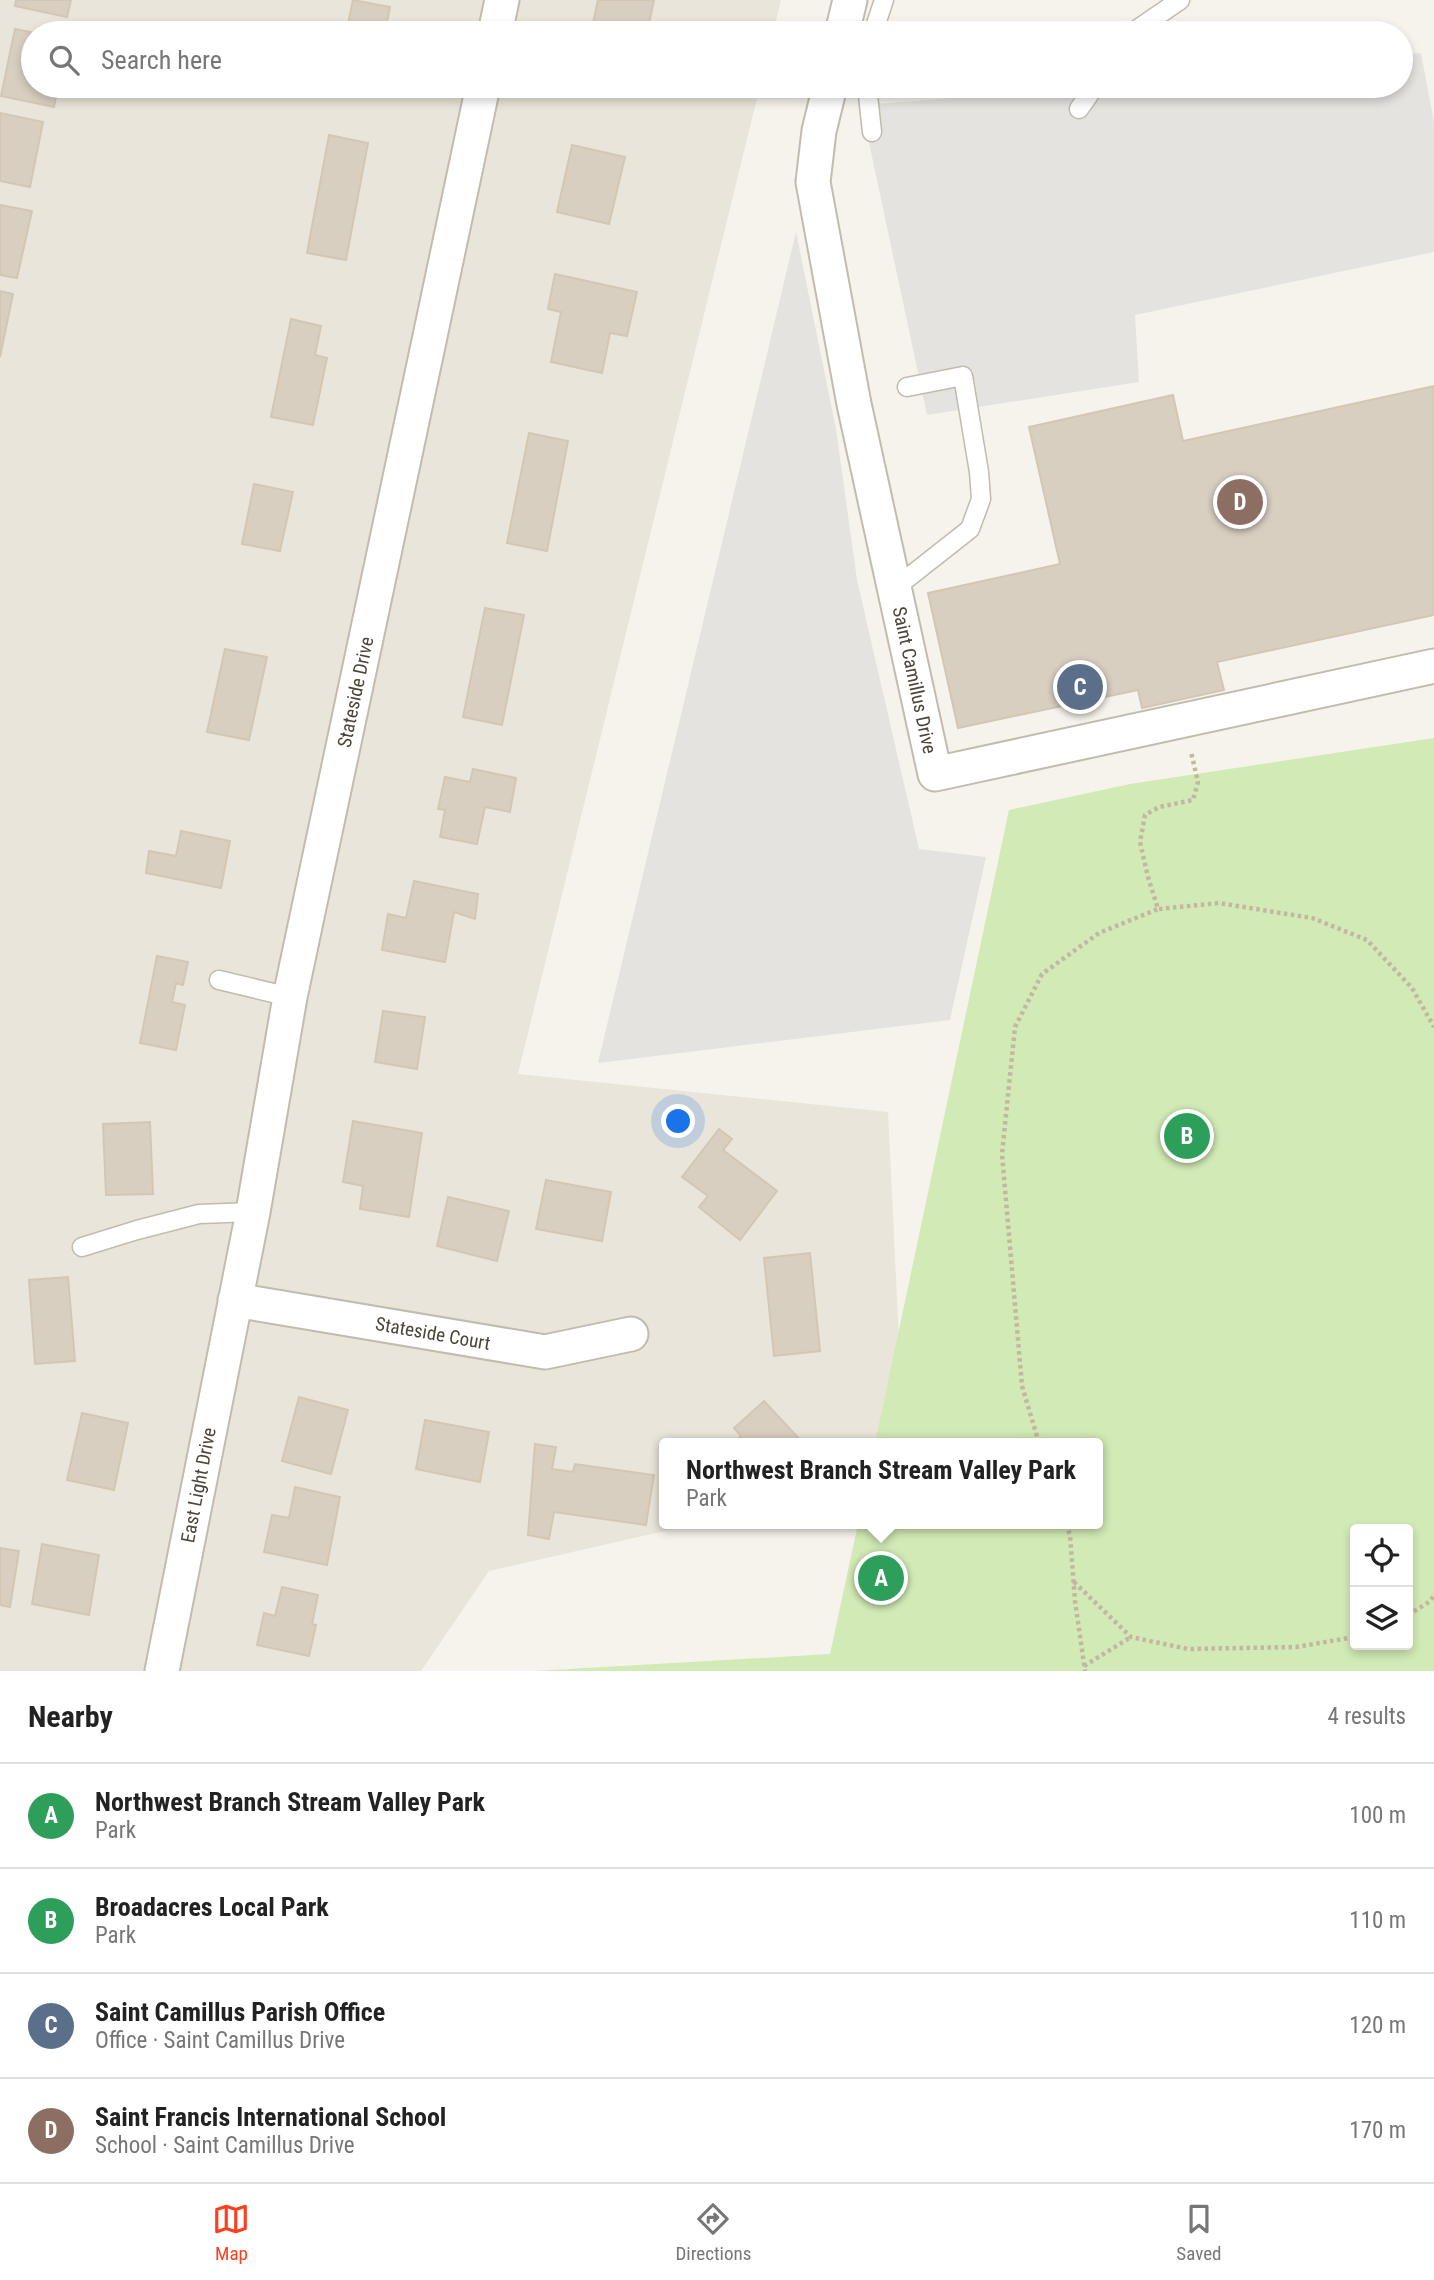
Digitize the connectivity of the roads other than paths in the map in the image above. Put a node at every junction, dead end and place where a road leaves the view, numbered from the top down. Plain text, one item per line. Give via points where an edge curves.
1 (502, 0) edge
2 (850, 0) edge
3 (884, 0) edge
4 (1180, 0) edge
5 (498, 21) edge
6 (845, 21) edge
7 (856, 21) edge
8 (877, 21) edge
9 (1149, 21) edge
10 (480, 98) edge
11 (827, 98) edge
12 (868, 98) edge
13 (1086, 98) edge
14 (1079, 108) dead end
15 (872, 132) dead end
16 (907, 387) dead end
17 (895, 588) junction
18 (1434, 666) edge
19 (219, 980) dead end
20 (290, 997) junction
21 (253, 1212) junction
22 (82, 1247) dead end
23 (235, 1300) junction
24 (631, 1334) dead end
25 (162, 1671) edge

1 - 5 street
2 - 6 street
2 - 7 lane
3 - 8 lane
4 - 9 lane
10 - 20 street, Stateside Drive
11 - 17 street, Saint Camillus Drive via 813,182 854,404
12 - 15 lane
13 - 14 lane
16 - 17 lane via 963,376 981,499 970,529
17 - 18 street, Saint Camillus Drive via 935,774
19 - 20 lane
20 - 21 street, Stateside Drive
21 - 22 lane via 199,1214
21 - 23 street, Stateside Drive
23 - 24 street, Stateside Court via 545,1352
23 - 25 street, East Light Drive

